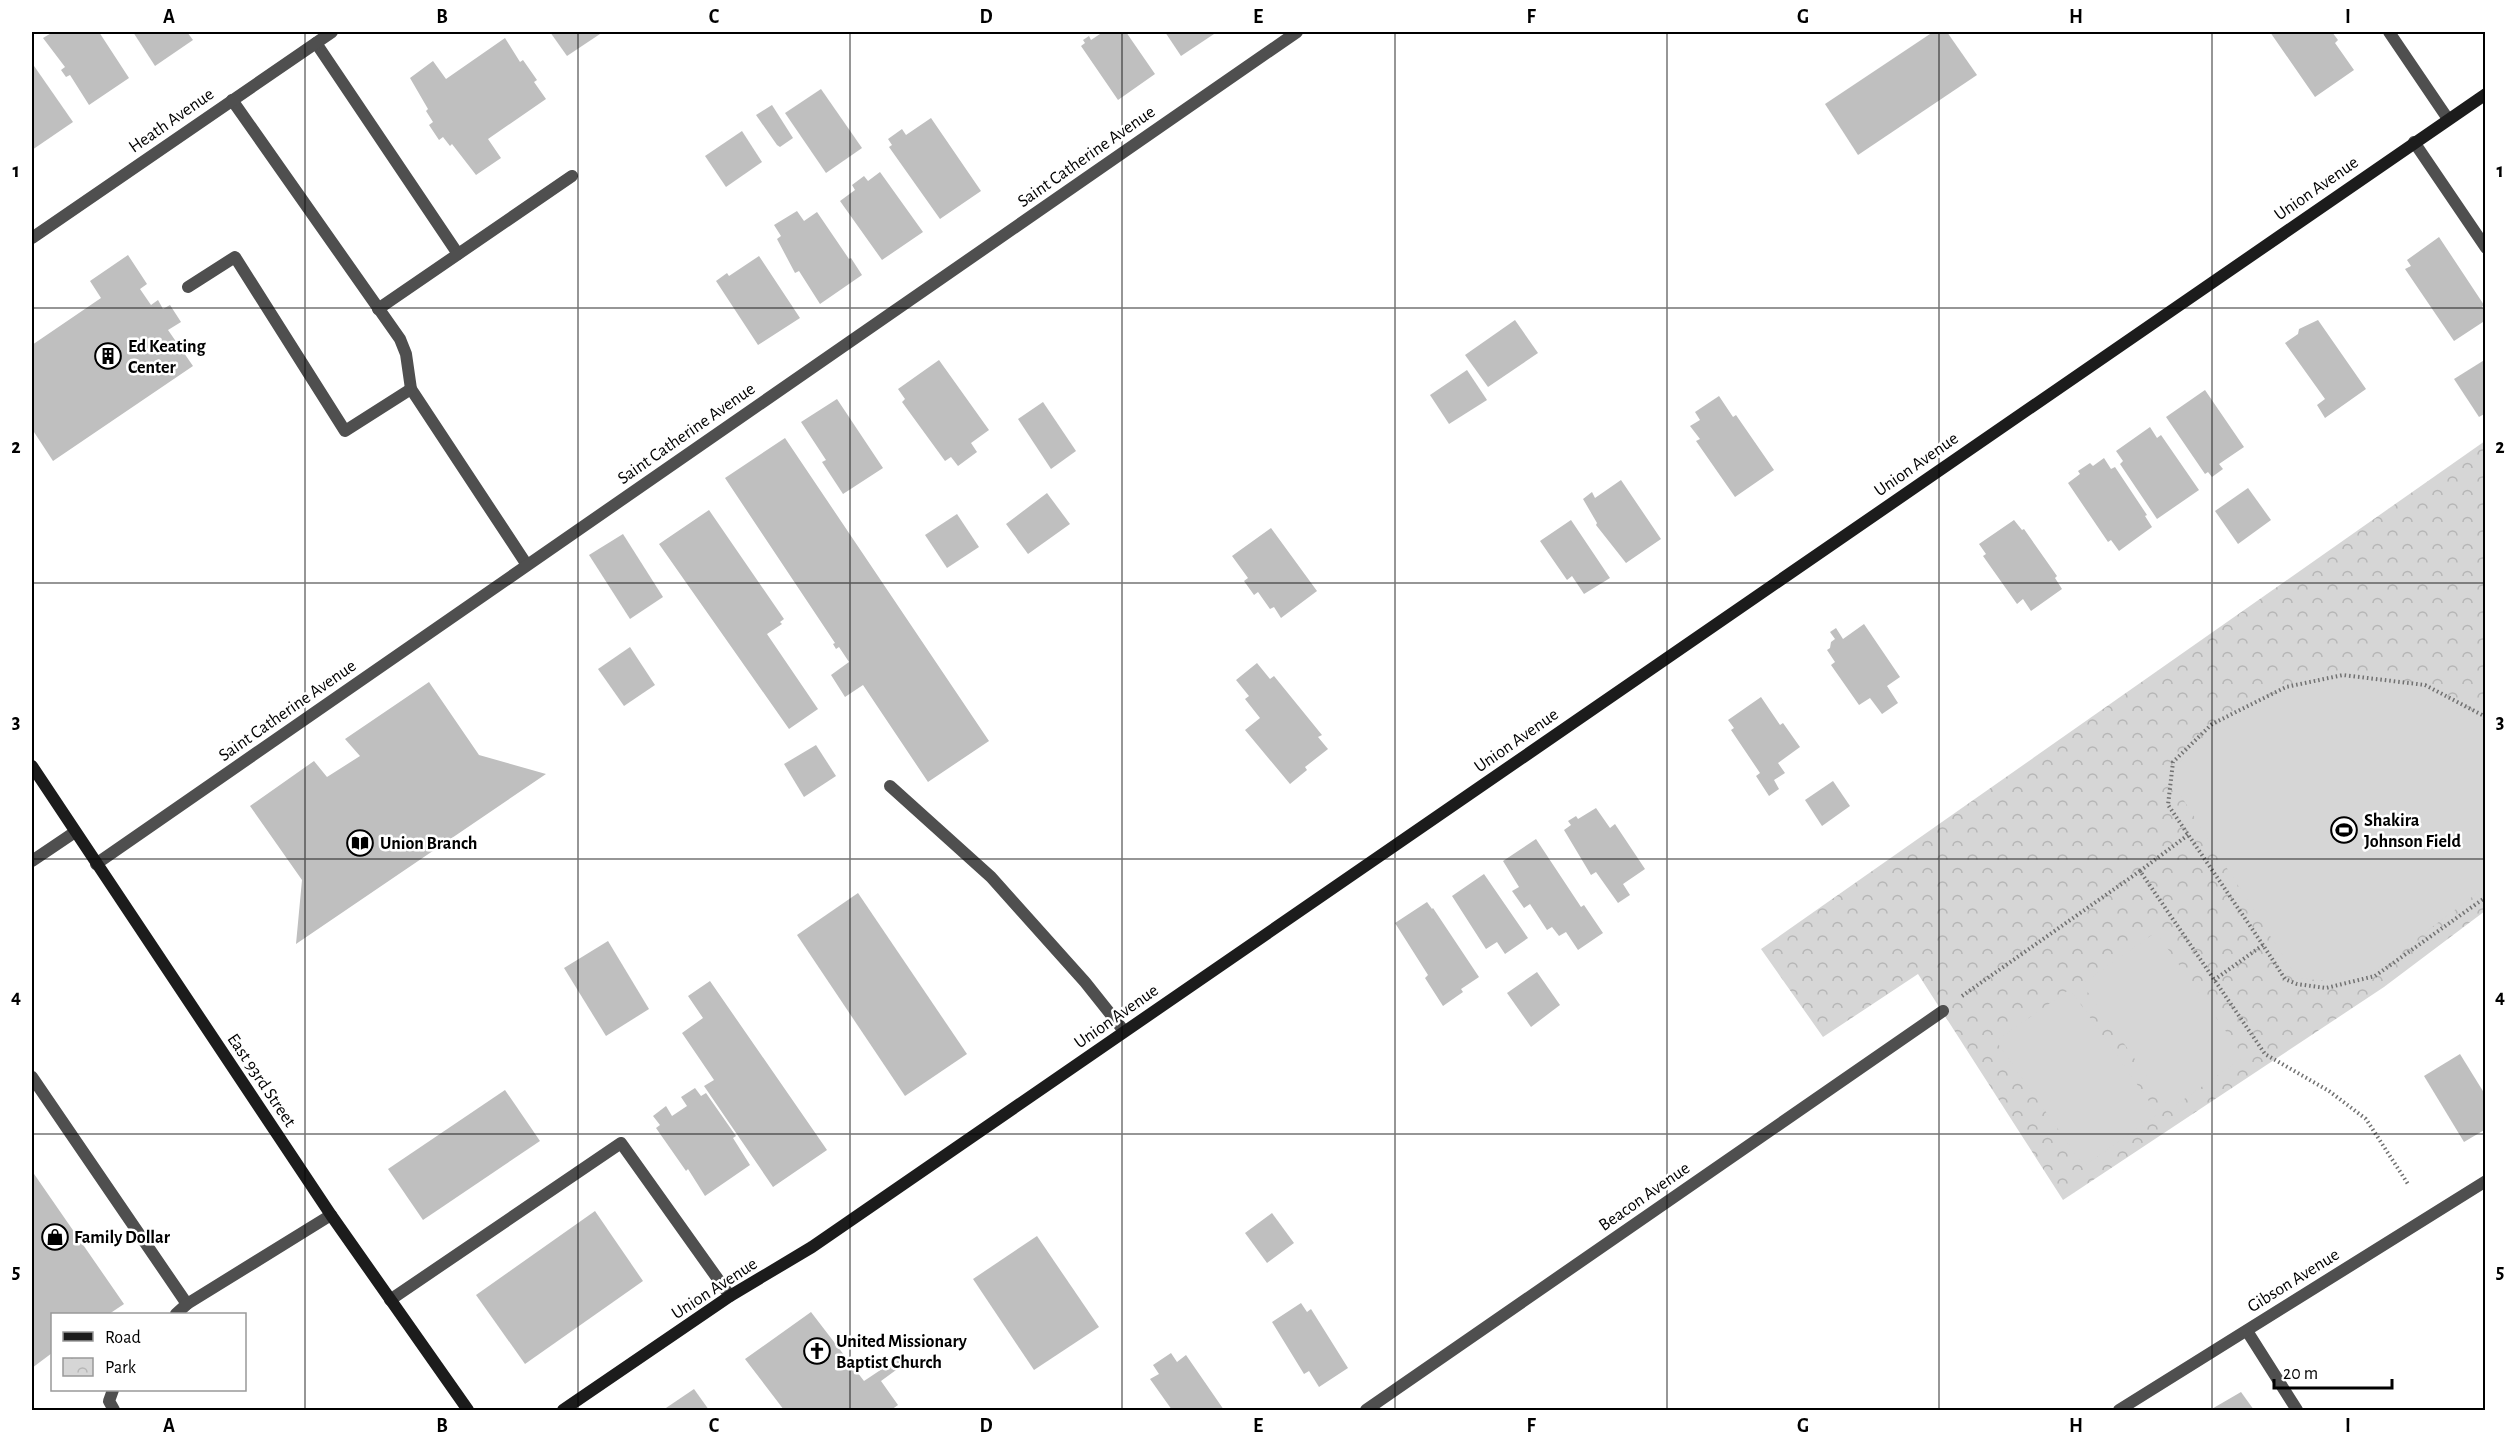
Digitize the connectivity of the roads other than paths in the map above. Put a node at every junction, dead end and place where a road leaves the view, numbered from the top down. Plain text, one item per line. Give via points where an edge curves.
1 (332, 32) edge
2 (1297, 32) edge
3 (2390, 32) edge
4 (316, 43) junction
5 (2486, 93) edge
6 (232, 100) junction
7 (2448, 119) junction
8 (2414, 142) junction
9 (572, 176) dead end
10 (32, 238) edge
11 (2486, 248) edge
12 (458, 254) junction
13 (188, 287) dead end
14 (378, 309) junction
15 (411, 389) junction
16 (527, 566) junction
17 (32, 766) edge
18 (890, 786) dead end
19 (75, 832) junction
20 (32, 861) edge
21 (96, 864) junction
22 (1943, 1011) road end
23 (1124, 1031) junction
24 (32, 1077) edge
25 (2486, 1181) edge
26 (331, 1215) junction
27 (730, 1296) junction
28 (390, 1300) junction
29 (187, 1304) junction
30 (177, 1313) edge
31 (2247, 1331) junction
32 (112, 1391) edge
33 (114, 1410) edge
34 (468, 1410) edge
35 (563, 1410) edge
36 (1366, 1410) edge
37 (2120, 1410) edge
38 (2297, 1410) edge

1 - 4 street, Heath Avenue
2 - 16 street, Saint Catherine Avenue
3 - 7 street
4 - 6 street, Heath Avenue
4 - 12 street
5 - 7 main road, Union Avenue
6 - 10 street, Heath Avenue
6 - 14 street
7 - 8 main road, Union Avenue
8 - 11 street
8 - 23 main road, Union Avenue
9 - 12 street
12 - 14 street
13 - 15 street via 235,257 345,431
14 - 15 street via 400,339
15 - 16 street
16 - 21 street, Saint Catherine Avenue
17 - 19 main road, East 93rd Street
18 - 23 street via 991,877
19 - 20 street
19 - 21 main road, East 93rd Street
21 - 26 main road, East 93rd Street
22 - 36 street, Beacon Avenue
23 - 27 main road, Union Avenue via 812,1248
24 - 29 street
25 - 31 street, Gibson Avenue
26 - 28 main road, East 93rd Street
26 - 29 street
27 - 28 street via 621,1143
27 - 35 main road, Union Avenue
28 - 34 main road, East 93rd Street
29 - 30 street
31 - 37 street, Gibson Avenue
31 - 38 street
32 - 33 street via 110,1401

